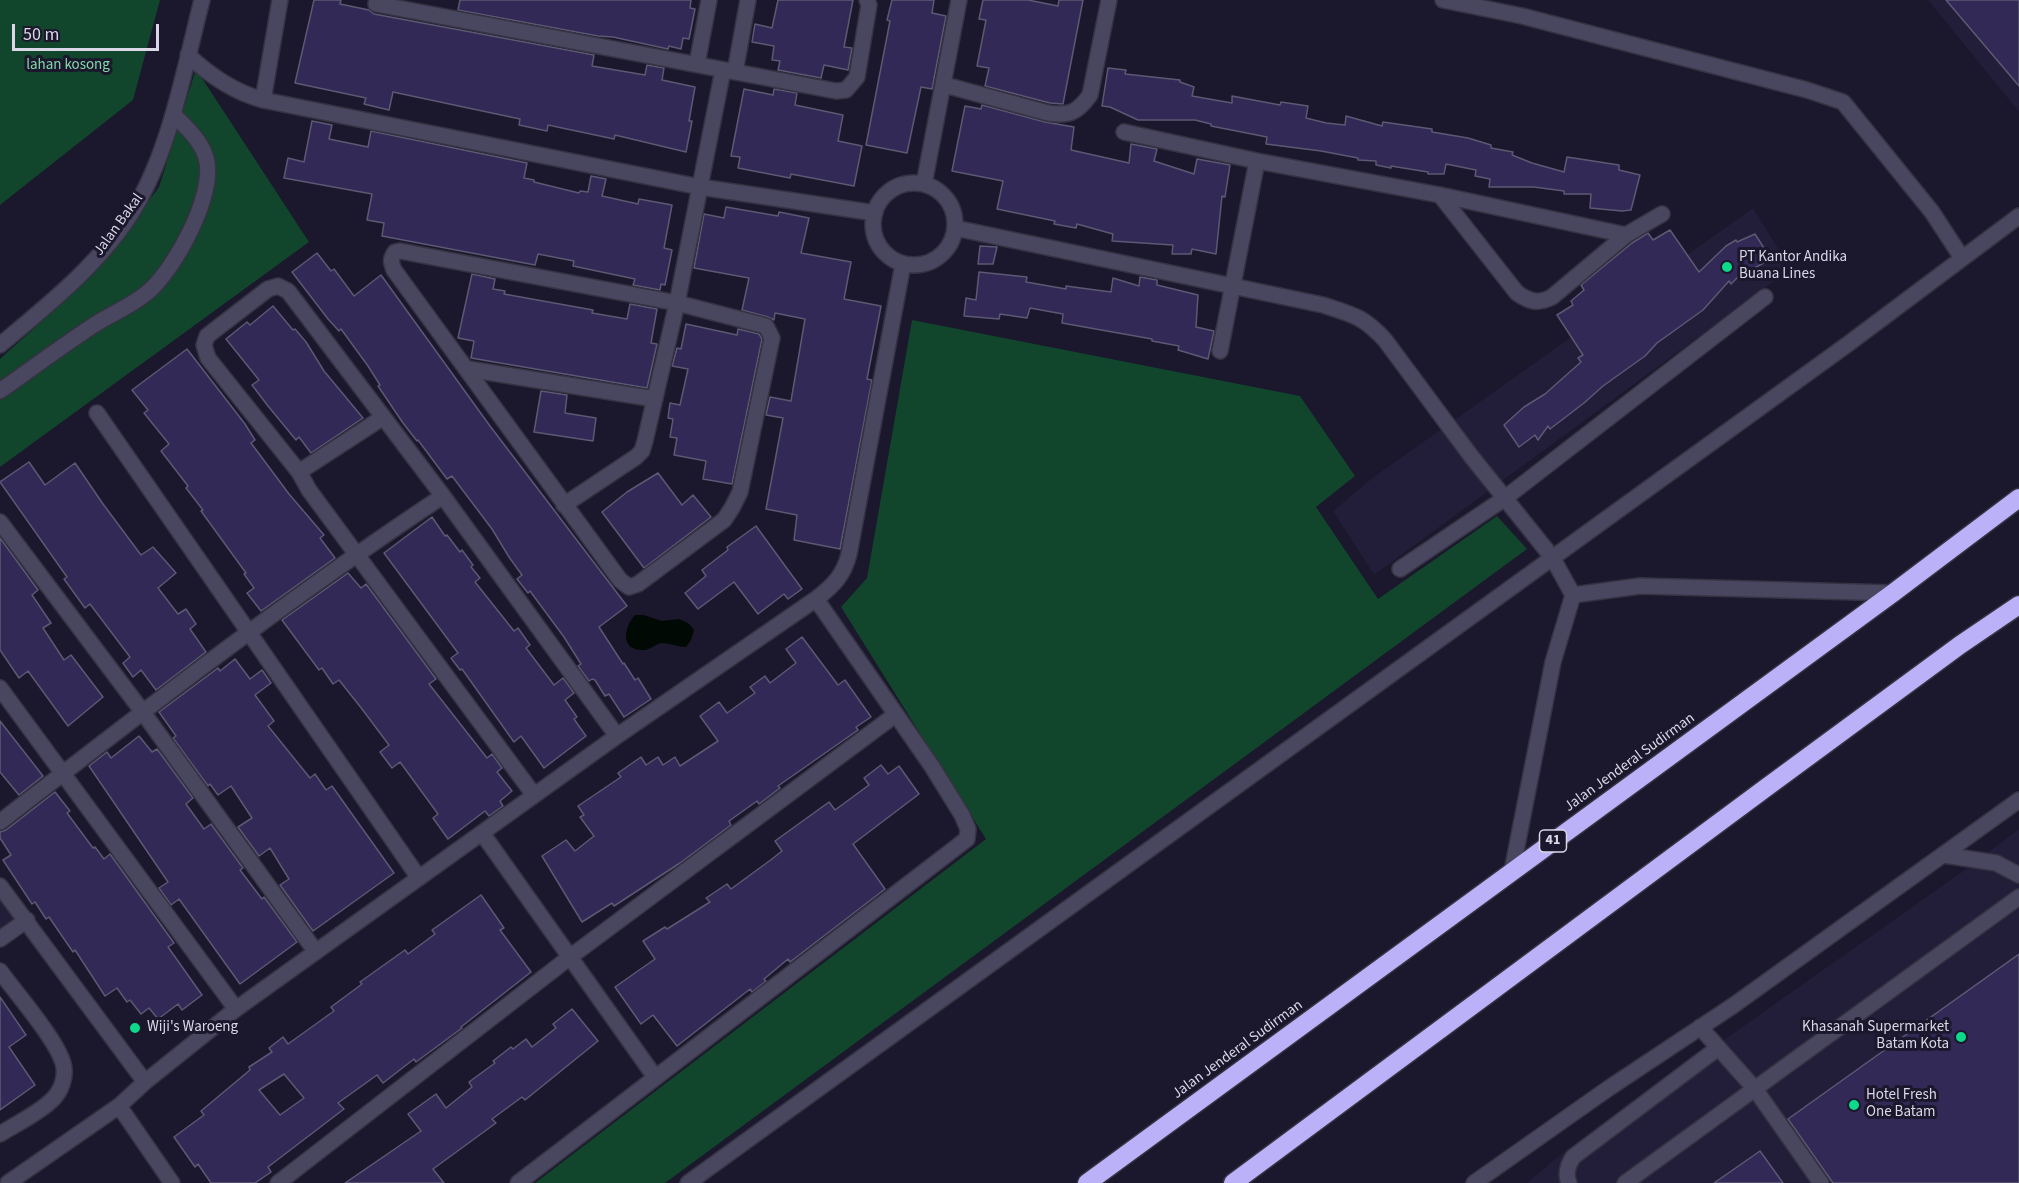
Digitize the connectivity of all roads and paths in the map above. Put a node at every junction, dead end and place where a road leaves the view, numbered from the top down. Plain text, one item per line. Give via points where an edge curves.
1 (202, 0) edge
2 (280, 0) edge
3 (709, 0) edge
4 (748, 0) edge
5 (867, 0) edge
6 (959, 0) edge
7 (1109, 0) edge
8 (1443, 0) edge
9 (376, 4) dead end
10 (405, 5) edge
11 (188, 55) junction
12 (697, 64) junction
13 (729, 71) junction
14 (945, 85) junction
15 (263, 100) junction
16 (173, 114) junction
17 (1124, 132) dead end
18 (1257, 161) junction
19 (924, 184) junction
20 (700, 187) junction
21 (1440, 195) junction
22 (875, 213) junction
23 (1662, 214) dead end
24 (2017, 221) edge
25 (955, 228) junction
26 (1626, 235) junction
27 (1962, 258) junction
28 (903, 264) junction
29 (1232, 286) junction
30 (1765, 297) dead end
31 (677, 303) junction
32 (0, 345) edge
33 (1220, 351) dead end
34 (468, 369) junction
35 (0, 391) edge
36 (655, 399) junction
37 (97, 413) dead end
38 (382, 418) junction
39 (299, 472) junction
40 (443, 496) junction
41 (1504, 498) junction
42 (2019, 498) edge
43 (564, 505) junction
44 (0, 522) edge
45 (356, 554) junction
46 (1552, 557) junction
47 (1400, 569) dead end
48 (1893, 593) junction
49 (1573, 595) junction
50 (816, 599) junction
51 (2019, 605) edge
52 (249, 633) junction
53 (0, 688) edge
54 (142, 711) junction
55 (895, 715) junction
56 (617, 736) junction
57 (63, 773) junction
58 (534, 795) junction
59 (2019, 800) edge
60 (0, 822) edge
61 (482, 833) junction
62 (1944, 855) junction
63 (1512, 871) junction
64 (2019, 875) edge
65 (418, 879) junction
66 (0, 886) edge
67 (2019, 897) edge
68 (27, 920) junction
69 (0, 939) edge
70 (316, 952) junction
71 (570, 957) junction
72 (0, 971) edge
73 (236, 1009) junction
74 (1700, 1028) junction
75 (1718, 1048) junction
76 (655, 1077) junction
77 (145, 1082) junction
78 (1755, 1089) junction
79 (119, 1106) junction
80 (0, 1134) edge
81 (1500, 1164) junction
82 (8, 1183) edge
83 (172, 1183) edge
84 (278, 1183) edge
85 (518, 1183) edge
86 (688, 1183) edge
87 (1087, 1183) edge
88 (1233, 1183) edge
89 (1474, 1183) edge
90 (1493, 1183) edge
91 (1569, 1183) edge
92 (1625, 1183) edge
93 (1821, 1183) edge

1 - 11 street, Jalan Bakal
2 - 15 street
3 - 12 street
4 - 13 street
5 - 13 street via 857,77 846,90 825,90
6 - 14 street
7 - 14 street via 1090,95 1072,112 1048,113
8 - 27 street via 1522,16 1843,102 1932,212
9 - 10 street
10 - 12 street
11 - 15 street via 243,95
11 - 16 street, Jalan Bakal
12 - 13 street
13 - 20 street
14 - 19 street
15 - 20 street
16 - 32 street, Jalan Bakal via 150,179 114,237 57,297
16 - 35 street via 196,138 207,160 207,182 181,248 147,293 92,326
17 - 18 street
18 - 21 street
18 - 29 street
19 - 22 street via 894,188 880,201
19 - 25 street via 948,201
20 - 22 street
20 - 31 street
21 - 26 street
21 - 26 street via 1517,293 1534,302 1552,297
22 - 28 street via 873,226 882,250
23 - 26 street
24 - 27 street
25 - 28 street via 943,253 918,265
25 - 29 street
27 - 46 street
28 - 50 street via 846,565 838,580
29 - 33 street
29 - 41 street via 1323,304 1370,323
30 - 41 street
31 - 34 street via 395,252 390,262 394,270
31 - 36 street
31 - 43 street via 766,326 772,338 740,492 732,508 724,520 629,587
34 - 36 street
34 - 43 street
36 - 43 street via 642,451
37 - 52 street
38 - 39 street
38 - 39 street via 288,291 278,286 268,290 213,330 207,336 205,351
38 - 40 street
39 - 45 street
40 - 45 street
40 - 56 street
41 - 46 street
41 - 47 street
42 - 48 highway, Jalan Jenderal Sudirman / 41
44 - 54 street
45 - 52 street
45 - 58 street
46 - 49 street
46 - 86 street
48 - 49 street via 1640,586
48 - 63 highway, Jalan Jenderal Sudirman / 41
49 - 63 street via 1553,662
50 - 55 street
50 - 56 street
51 - 88 highway via 1767,786
52 - 54 street
52 - 65 street
53 - 57 street
54 - 57 street
54 - 70 street
55 - 71 street
55 - 76 street via 962,815 968,829 967,839
56 - 58 street
57 - 60 street
57 - 73 street
58 - 61 street
59 - 62 street
61 - 65 street
61 - 71 street
62 - 64 street via 1996,863
62 - 74 street
63 - 87 highway, Jalan Jenderal Sudirman / 41
65 - 70 street
66 - 68 street
67 - 78 street
68 - 69 street
68 - 77 street
70 - 73 street
71 - 76 street
71 - 84 street
72 - 80 street via 48,1037 63,1063 64,1077 61,1089 50,1102
73 - 77 street
74 - 75 street
74 - 81 street
75 - 78 street
75 - 91 street via 1573,1157 1567,1174
76 - 85 street
77 - 79 street
78 - 92 street
78 - 93 street
79 - 82 street
79 - 83 street
81 - 89 street
81 - 90 street

